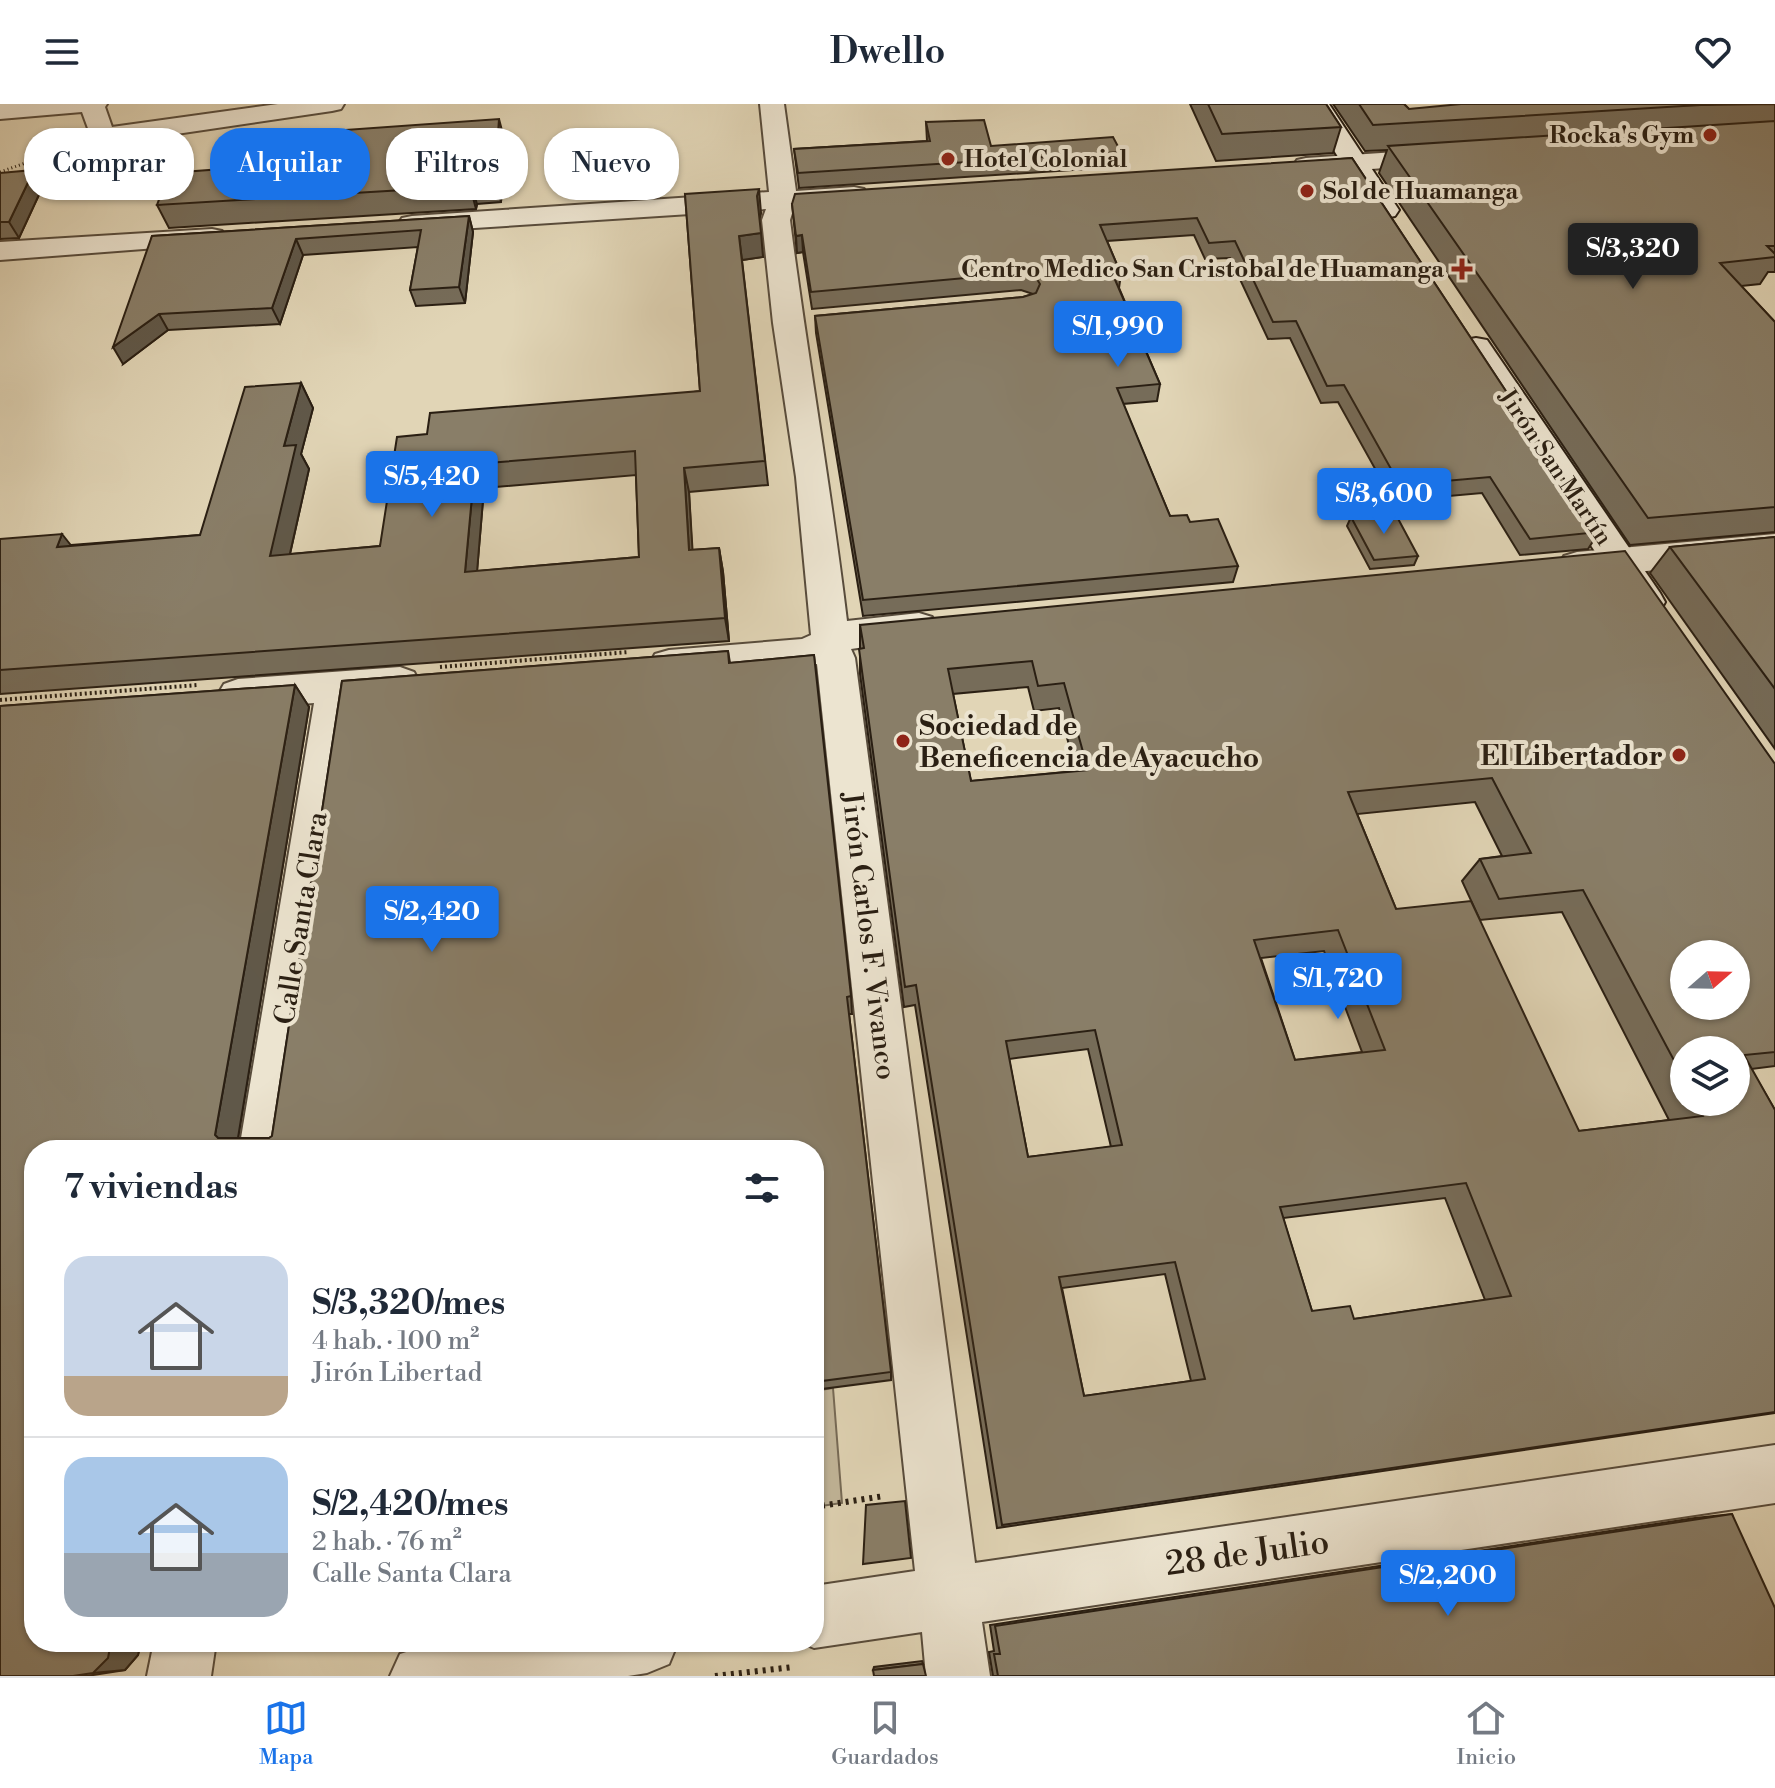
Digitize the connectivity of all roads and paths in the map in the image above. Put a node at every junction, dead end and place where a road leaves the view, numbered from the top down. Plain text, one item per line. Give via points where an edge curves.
1 (94, 104) edge
2 (332, 104) edge
3 (772, 104) edge
4 (1317, 104) edge
5 (0, 111) edge
6 (100, 128) edge
7 (146, 128) edge
8 (1461, 155) edge
9 (24, 161) edge
10 (1354, 163) junction
11 (1275, 168) edge
12 (0, 172) edge
13 (878, 193) edge
14 (783, 199) junction
15 (391, 225) edge
16 (1400, 232) edge
17 (235, 235) edge
18 (0, 251) edge
19 (1461, 324) edge
20 (1775, 546) edge
21 (1618, 561) junction
22 (1540, 569) edge
23 (959, 623) edge
24 (1668, 633) edge
25 (831, 645) junction
26 (636, 666) edge
27 (431, 680) edge
28 (336, 686) junction
29 (198, 697) edge
30 (266, 1140) edge
31 (1775, 1474) edge
32 (936, 1487) junction
33 (824, 1505) edge
34 (949, 1596) junction
35 (824, 1615) edge
36 (183, 1652) edge
37 (581, 1652) edge
38 (179, 1676) edge
39 (422, 1676) edge
40 (958, 1676) edge

1 - 5 street
1 - 6 street
2 - 7 street
3 - 14 street, Jirón Carlos F. Vivanco
4 - 10 street
8 - 10 street
9 - 12 path
10 - 11 street
10 - 16 street
13 - 14 street
14 - 15 street
14 - 25 street, Jirón Carlos F. Vivanco via 776,220 804,321
17 - 18 street
19 - 21 street, Jirón San Martín
20 - 21 street
21 - 22 street
21 - 24 street, Jirón San Martín
23 - 25 street via 849,634
25 - 26 street via 807,653
25 - 32 street, Jirón Carlos F. Vivanco
27 - 28 street
28 - 29 street
28 - 30 street, Calle Santa Clara
31 - 34 street, 28 de Julio
32 - 33 path
32 - 34 street, Jirón Carlos F. Vivanco
34 - 35 street, 28 de Julio
34 - 40 street, Jirón Carlos F. Vivanco
36 - 38 street
37 - 39 street

